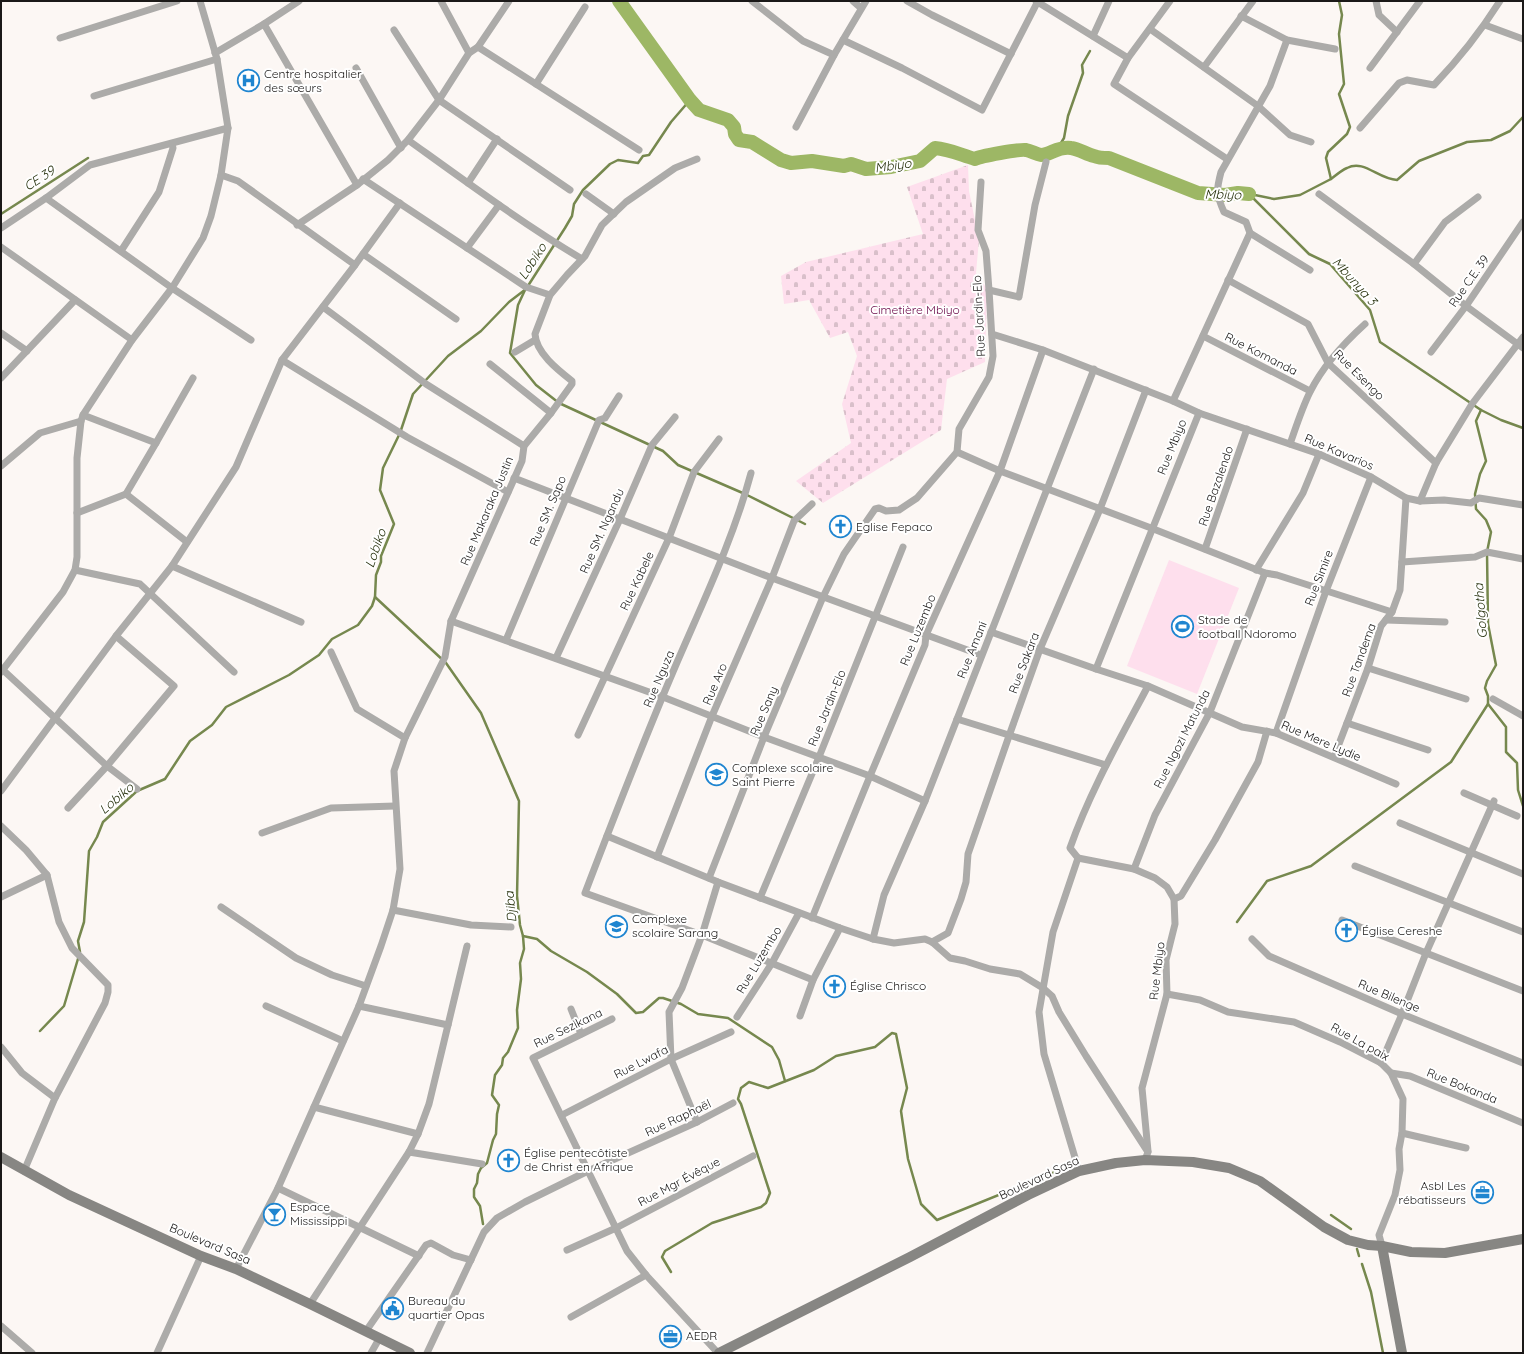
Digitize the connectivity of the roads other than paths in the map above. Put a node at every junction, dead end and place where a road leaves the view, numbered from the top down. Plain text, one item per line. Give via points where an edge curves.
1 (177, 1) edge
2 (200, 1) edge
3 (299, 1) edge
4 (441, 1) edge
5 (509, 1) edge
6 (752, 1) edge
7 (854, 1) edge
8 (866, 1) edge
9 (908, 1) edge
10 (1037, 1) edge
11 (1110, 1) edge
12 (1170, 1) edge
13 (1253, 1) edge
14 (1376, 1) edge
15 (1420, 1) edge
16 (1500, 1) edge
17 (585, 7) dead end
18 (862, 8) junction
19 (1241, 16) junction
20 (264, 24) junction
21 (1485, 25) junction
22 (1150, 29) junction
23 (394, 30) dead end
24 (1397, 32) junction
25 (1093, 36) junction
26 (60, 38) dead end
27 (1523, 39) edge
28 (843, 40) junction
29 (1287, 40) junction
30 (478, 47) junction
31 (1335, 49) dead end
32 (470, 53) junction
33 (834, 54) junction
34 (1011, 54) junction
35 (216, 56) junction
36 (1128, 58) junction
37 (1204, 67) junction
38 (356, 68) dead end
39 (1370, 68) dead end
40 (536, 84) junction
41 (94, 96) dead end
42 (439, 100) junction
43 (1258, 106) junction
44 (796, 127) dead end
45 (228, 128) junction
46 (1360, 128) dead end
47 (497, 139) junction
48 (408, 140) junction
49 (1311, 142) dead end
50 (172, 144) junction
51 (400, 148) junction
52 (639, 150) dead end
53 (697, 159) dead end
54 (1227, 160) junction
55 (1046, 162) dead end
56 (221, 175) junction
57 (364, 179) junction
58 (981, 182) dead end
59 (468, 183) junction
60 (357, 185) junction
61 (570, 190) dead end
62 (586, 194) dead end
63 (1319, 194) dead end
64 (1478, 197) dead end
65 (46, 198) junction
66 (400, 203) junction
67 (499, 205) junction
68 (614, 214) junction
69 (1523, 222) edge
70 (297, 225) junction
71 (1, 228) edge
72 (1250, 233) junction
73 (1, 247) edge
74 (467, 248) junction
75 (121, 251) junction
76 (363, 254) junction
77 (582, 259) junction
78 (1414, 264) junction
79 (355, 265) junction
80 (1310, 270) dead end
81 (1228, 280) junction
82 (172, 288) junction
83 (990, 290) junction
84 (550, 295) junction
85 (75, 300) junction
86 (1466, 306) junction
87 (324, 307) junction
88 (456, 319) dead end
89 (1365, 324) dead end
90 (1, 333) edge
91 (992, 334) junction
92 (1203, 336) junction
93 (1523, 337) edge
94 (132, 340) junction
95 (251, 340) dead end
96 (535, 340) junction
97 (1521, 346) edge
98 (1043, 350) junction
99 (27, 351) junction
100 (515, 352) dead end
101 (1431, 352) dead end
102 (282, 360) junction
103 (1328, 363) junction
104 (490, 364) dead end
105 (1094, 370) junction
106 (1, 378) edge
107 (192, 378) dead end
108 (1146, 390) junction
109 (1310, 391) junction
110 (619, 396) dead end
111 (1174, 401) junction
112 (551, 413) junction
113 (1198, 413) junction
114 (676, 417) dead end
115 (82, 418) junction
116 (1247, 429) junction
117 (719, 439) dead end
118 (156, 443) junction
119 (1290, 444) junction
120 (524, 446) junction
121 (957, 452) junction
122 (1319, 454) junction
123 (1436, 463) junction
124 (1, 466) edge
125 (1000, 471) junction
126 (751, 473) dead end
127 (1371, 477) junction
128 (514, 478) junction
129 (1048, 490) junction
130 (508, 492) junction
131 (126, 494) junction
132 (566, 498) junction
133 (1406, 498) junction
134 (1420, 501) junction
135 (812, 504) dead end
136 (1523, 505) edge
137 (1100, 509) junction
138 (77, 513) junction
139 (620, 519) junction
140 (1151, 528) junction
141 (669, 538) junction
142 (186, 542) junction
143 (903, 547) dead end
144 (1205, 549) junction
145 (722, 558) junction
146 (1523, 559) edge
147 (1402, 562) junction
148 (172, 566) junction
149 (75, 570) junction
150 (1256, 570) junction
151 (1265, 573) junction
152 (772, 578) junction
153 (1326, 591) junction
154 (150, 593) junction
155 (823, 597) junction
156 (1392, 612) junction
157 (875, 616) junction
158 (1386, 620) junction
159 (451, 621) junction
160 (300, 622) dead end
161 (1445, 622) dead end
162 (991, 632) junction
163 (926, 635) junction
164 (116, 636) junction
165 (506, 640) junction
166 (1040, 649) junction
167 (331, 652) dead end
168 (981, 655) junction
169 (556, 658) junction
170 (3, 666) edge
171 (1368, 668) junction
172 (1096, 669) junction
173 (234, 672) dead end
174 (605, 675) junction
175 (1148, 686) junction
176 (663, 696) junction
177 (1466, 699) dead end
178 (1493, 699) dead end
179 (1210, 712) junction
180 (712, 716) junction
181 (1523, 716) edge
182 (55, 718) junction
183 (957, 718) junction
184 (1347, 723) junction
185 (1267, 731) junction
186 (1276, 733) junction
187 (578, 736) dead end
188 (1009, 736) junction
189 (764, 737) junction
190 (405, 738) junction
191 (1428, 750) dead end
192 (820, 757) junction
193 (1334, 757) junction
194 (1106, 765) junction
195 (106, 766) junction
196 (870, 776) junction
197 (1396, 784) dead end
198 (137, 788) dead end
199 (1, 790) edge
200 (1464, 793) dead end
201 (924, 801) junction
202 (1493, 803) junction
203 (395, 806) junction
204 (68, 808) dead end
205 (1517, 816) dead end
206 (1400, 823) dead end
207 (1, 826) edge
208 (262, 833) dead end
209 (607, 836) junction
210 (1470, 852) junction
211 (657, 857) junction
212 (1078, 858) junction
213 (1355, 866) dead end
214 (1134, 869) junction
215 (1523, 874) edge
216 (47, 875) junction
217 (710, 878) junction
218 (718, 882) junction
219 (1, 897) edge
220 (760, 898) junction
221 (1174, 899) junction
222 (1448, 903) junction
223 (221, 907) dead end
224 (393, 910) junction
225 (799, 913) junction
226 (812, 918) junction
227 (1342, 920) dead end
228 (511, 927) dead end
229 (840, 928) junction
230 (1523, 932) edge
231 (702, 935) junction
232 (873, 939) junction
233 (1252, 939) dead end
234 (932, 942) junction
235 (467, 946) dead end
236 (1426, 953) junction
237 (772, 964) junction
238 (813, 980) junction
239 (366, 986) junction
240 (1043, 988) junction
241 (1523, 991) edge
242 (1167, 994) junction
243 (266, 1006) dead end
244 (359, 1006) junction
245 (570, 1009) dead end
246 (1402, 1014) junction
247 (800, 1016) dead end
248 (737, 1017) dead end
249 (612, 1019) dead end
250 (448, 1025) junction
251 (731, 1032) dead end
252 (581, 1034) junction
253 (343, 1041) junction
254 (1, 1047) edge
255 (671, 1059) junction
256 (1381, 1063) junction
257 (1523, 1063) edge
258 (1391, 1073) junction
259 (55, 1098) junction
260 (733, 1103) dead end
261 (314, 1107) junction
262 (562, 1115) junction
263 (697, 1122) junction
264 (1523, 1123) edge
265 (1402, 1133) junction
266 (418, 1134) junction
267 (1466, 1148) dead end
268 (409, 1152) junction
269 (752, 1156) dead end
270 (1147, 1156) junction
271 (1, 1157) edge
272 (482, 1164) dead end
273 (24, 1171) junction
274 (1079, 1171) junction
275 (588, 1172) junction
276 (278, 1188) junction
277 (359, 1227) junction
278 (616, 1228) junction
279 (1523, 1239) edge
280 (1382, 1246) junction
281 (567, 1250) dead end
282 (200, 1256) junction
283 (419, 1256) junction
284 (471, 1260) junction
285 (236, 1269) junction
286 (646, 1275) junction
287 (310, 1304) junction
288 (571, 1317) dead end
289 (1, 1326) edge
290 (366, 1332) junction
291 (379, 1339) junction
292 (32, 1353) edge
293 (157, 1353) edge
294 (371, 1353) edge
295 (410, 1353) edge
296 (426, 1353) edge
297 (719, 1353) edge
298 (1402, 1353) edge

1 - 26 street
2 - 35 street
3 - 20 street
4 - 32 street
5 - 30 street
6 - 33 street via 803,41
7 - 18 street
8 - 18 street
9 - 34 street
10 - 25 street
10 - 34 street
11 - 25 street
12 - 22 street
13 - 19 street
14 - 24 street via 1379,15
15 - 24 street
16 - 21 street
17 - 40 street
18 - 28 street
19 - 29 street
19 - 37 street
20 - 35 street
20 - 60 street
21 - 27 street
21 - 46 street via 1434,85 1407,80 1399,83
22 - 36 street
22 - 37 street
23 - 42 street
24 - 39 street
25 - 36 street
28 - 33 street
28 - 34 street via 982,110
29 - 31 street
29 - 43 street via 1270,86
30 - 32 street
30 - 40 street
32 - 42 street
33 - 44 street
35 - 41 street
35 - 45 street
36 - 54 street via 1114,84
37 - 43 street
38 - 51 street
40 - 52 street
42 - 47 street
42 - 48 street
43 - 49 street via 1290,135
43 - 54 street
45 - 50 street
45 - 56 street
47 - 59 street
47 - 61 street
48 - 51 street
48 - 59 street
50 - 65 street via 90,165
50 - 75 street via 173,148 159,192
51 - 57 street
53 - 68 street via 674,168 626,202
54 - 72 street via 1217,187 1218,197 1224,212 1246,222
55 - 83 street via 1035,205 1019,297
56 - 70 street via 238,181
56 - 82 street via 212,216 203,238
57 - 60 street
57 - 66 street
58 - 83 street, Rue Jardin-Elo via 978,230 986,251
59 - 67 street
60 - 70 street
62 - 68 street
63 - 78 street
64 - 78 street via 1445,222
65 - 71 street
65 - 75 street
66 - 74 street
66 - 76 street
67 - 74 street
67 - 77 street
68 - 77 street via 602,225
69 - 86 street, Rue C.E. 39
70 - 79 street
72 - 80 street
72 - 81 street, Rue Mbiyo
73 - 85 street
74 - 84 street via 526,287
75 - 82 street
76 - 79 street
76 - 88 street
77 - 84 street
78 - 86 street
79 - 87 street
81 - 92 street, Rue Mbiyo
81 - 103 street, Rue Esengo via 1308,324
82 - 94 street
82 - 95 street
83 - 91 street, Rue Jardin-Elo
84 - 96 street
85 - 94 street
85 - 99 street
86 - 97 street
86 - 101 street, Rue C.E. 39
87 - 102 street
87 - 120 street via 426,384
89 - 103 street
90 - 99 street
91 - 98 street
91 - 121 street, Rue Jardin-Elo via 993,356 989,377 959,428
92 - 109 street, Rue Komanda
92 - 111 street, Rue Mbiyo
93 - 97 street
94 - 115 street
96 - 100 street
96 - 112 street, Rue Makaraka Justin via 548,360 572,381
97 - 123 street via 1472,404
98 - 105 street
98 - 125 street, Rue Luzembo
99 - 106 street
102 - 130 street via 407,437
102 - 142 street via 236,467
103 - 109 street
103 - 123 street, Rue Esengo
104 - 112 street
105 - 108 street
105 - 129 street, Rue Amani
107 - 118 street
108 - 111 street
108 - 137 street, Rue Sakara
109 - 119 street
110 - 132 street, Rue SM. Sapo via 605,418 599,420
111 - 113 street, Rue Mbiyo
112 - 120 street, Rue Makaraka Justin
113 - 116 street, Rue Kavarios
113 - 140 street, Rue Mbiyo
114 - 139 street, Rue SM. Ngandu via 652,445
115 - 118 street
115 - 124 street via 40,432
115 - 138 street via 77,458
116 - 119 street, Rue Kavarios
116 - 144 street, Rue Bazalendo
117 - 141 street, Rue Kabele via 694,472
118 - 131 street
119 - 122 street, Rue Kavarios
120 - 128 street, Rue Makaraka Justin via 522,461
121 - 125 street
121 - 155 street, Rue Sany via 917,498 899,510 886,512 875,509 844,554
122 - 127 street, Rue Kavarios
122 - 150 street via 1302,493
123 - 134 street
125 - 129 street
125 - 163 street, Rue Luzembo
126 - 145 street, Rue Nguza
127 - 133 street, Rue Kavarios
127 - 153 street, Rue Simire
128 - 130 street, Rue Makaraka Justin
128 - 132 street
129 - 137 street
129 - 162 street, Rue Amani
130 - 159 street, Rue Makaraka Justin
131 - 138 street
131 - 142 street
132 - 139 street
132 - 165 street, Rue SM. Sapo
133 - 134 street, Rue Kavarios
133 - 147 street, Rue Tandema
134 - 136 street, Rue Kavarios via 1471,503 1479,498
135 - 152 street, Rue Aro via 794,521
137 - 140 street
137 - 166 street, Rue Sakara
138 - 149 street
139 - 141 street
139 - 169 street, Rue SM. Ngandu
140 - 144 street
140 - 172 street, Rue Mbiyo
141 - 145 street
141 - 174 street, Rue Kabele
142 - 148 street
143 - 157 street, Rue Jardin-Elo
144 - 150 street
145 - 152 street
145 - 176 street, Rue Nguza
146 - 147 street via 1487,552 1475,557
147 - 156 street, Rue Tandema via 1400,590
148 - 154 street
148 - 160 street
149 - 154 street via 140,584
149 - 170 street via 63,592
150 - 151 street
151 - 153 street
151 - 179 street, Rue Ngozi Matunda
152 - 155 street
152 - 180 street, Rue Aro
153 - 156 street
153 - 186 street, Rue Simire
154 - 164 street
154 - 173 street
155 - 157 street
155 - 189 street, Rue Sany
156 - 158 street, Rue Tandema
157 - 163 street
157 - 192 street, Rue Jardin-Elo
158 - 161 street
158 - 171 street, Rue Tandema via 1381,626
159 - 165 street
159 - 190 street, Rue Makaraka Justin via 445,657
162 - 166 street, Rue Mere Lydie
162 - 168 street, Rue Amani
163 - 168 street
163 - 196 street, Rue Luzembo via 925,644
164 - 182 street
164 - 195 street via 174,686
165 - 169 street
166 - 172 street, Rue Mere Lydie
166 - 188 street, Rue Sakara
167 - 190 street via 357,709
168 - 183 street, Rue Amani
169 - 174 street
170 - 182 street
171 - 177 street
171 - 184 street, Rue Tandema
172 - 175 street, Rue Mere Lydie
174 - 176 street
174 - 187 street, Rue Kabele
175 - 179 street, Rue Mere Lydie
175 - 194 street
176 - 180 street
176 - 209 street, Rue Nguza
178 - 181 street
179 - 185 street, Rue Mere Lydie via 1242,727
179 - 214 street, Rue Ngozi Matunda via 1155,815
180 - 189 street
180 - 211 street, Rue Aro
182 - 195 street
182 - 199 street
183 - 188 street
183 - 201 street, Rue Amani
184 - 191 street
184 - 193 street, Rue Tandema
185 - 186 street, Rue Mere Lydie
185 - 221 street via 1258,762 1215,840 1181,896
186 - 193 street, Rue Mere Lydie
188 - 194 street
188 - 234 street, Rue Sakara via 968,854 966,882 961,899 948,933
189 - 192 street
189 - 217 street, Rue Sany
190 - 203 street, Rue Makaraka Justin via 394,771
192 - 196 street
192 - 220 street, Rue Jardin-Elo
193 - 197 street, Rue Mere Lydie
194 - 212 street via 1078,824 1070,848
195 - 198 street
195 - 204 street
196 - 201 street
196 - 226 street, Rue Luzembo
200 - 202 street
201 - 232 street, Rue Amani via 884,895
202 - 205 street
202 - 210 street
203 - 208 street via 331,808
203 - 224 street, Rue Makaraka Justin via 400,870
206 - 210 street
207 - 216 street
209 - 211 street
209 - 231 street, Rue Nguza via 585,893
210 - 215 street
210 - 222 street
211 - 217 street
212 - 214 street
212 - 240 street via 1053,932
213 - 222 street
214 - 221 street via 1155,878 1167,887
216 - 219 street
216 - 259 street via 59,922 72,948 108,985 105,1003
217 - 218 street
218 - 220 street
218 - 231 street
220 - 225 street
221 - 242 street, Rue Mbiyo via 1175,924 1166,960
222 - 230 street
222 - 236 street
223 - 239 street via 296,958 332,975
224 - 228 street via 471,925
224 - 239 street, Rue Makaraka Justin
225 - 226 street
225 - 237 street, Rue Luzembo
226 - 229 street
227 - 236 street
229 - 232 street
229 - 238 street
231 - 237 street
231 - 255 street via 682,988 669,1012
232 - 234 street via 894,943 925,939
233 - 246 street, Rue Bilenge via 1268,956
234 - 240 street via 950,958 1020,974
235 - 250 street
236 - 241 street
236 - 246 street
237 - 238 street
237 - 248 street, Rue Luzembo
238 - 247 street
239 - 244 street, Rue Makaraka Justin
240 - 270 street via 1052,996 1059,1012
240 - 274 street via 1040,1012 1044,1054
242 - 256 street, Rue La paix via 1200,1000 1228,1012 1294,1022
242 - 270 street, Rue Mbiyo via 1142,1088
243 - 253 street
244 - 250 street
244 - 253 street, Rue Makaraka Justin
245 - 252 street
246 - 256 street
246 - 257 street, Rue Bilenge
249 - 252 street, Rue Sezikana
250 - 266 street via 429,1104
251 - 255 street, Rue Lwafa
252 - 262 street, Rue Sezikana via 533,1058
253 - 261 street, Rue Makaraka Justin
254 - 259 street via 22,1073
255 - 262 street, Rue Lwafa
255 - 263 street
256 - 258 street, Rue La paix
258 - 264 street, Rue Bokanda via 1410,1076
258 - 265 street, Rue La paix via 1403,1099
259 - 273 street
260 - 263 street, Rue Raphaël
261 - 266 street
261 - 276 street, Rue Makaraka Justin
262 - 275 street
263 - 275 street, Rue Raphaël
265 - 267 street
265 - 280 street, Rue La paix via 1399,1149 1400,1170 1395,1194 1379,1235
266 - 268 street
268 - 272 street
268 - 277 street
269 - 278 street, Rue Mgr Évêque
270 - 274 street, Boulevard Sasa
270 - 280 street, Boulevard Sasa via 1229,1168 1260,1181 1324,1227 1348,1240
271 - 273 street, Boulevard Sasa
273 - 282 street, Boulevard Sasa via 69,1195
274 - 297 street, Boulevard Sasa
275 - 278 street
275 - 284 street, Rue Raphaël via 497,1218 484,1232
276 - 277 street
276 - 285 street, Rue Makaraka Justin
277 - 283 street
277 - 287 street
278 - 281 street, Rue Mgr Évêque
278 - 286 street via 627,1251
279 - 280 street, Boulevard Sasa via 1445,1253 1411,1252
280 - 298 street
282 - 285 street, Boulevard Sasa
282 - 293 street
283 - 284 street via 426,1245 431,1244 453,1255
283 - 290 street
284 - 296 street, Rue Raphaël
285 - 287 street, Boulevard Sasa
286 - 288 street
286 - 297 street
287 - 290 street, Boulevard Sasa
289 - 292 street
290 - 291 street, Boulevard Sasa
291 - 294 street
291 - 295 street, Boulevard Sasa

